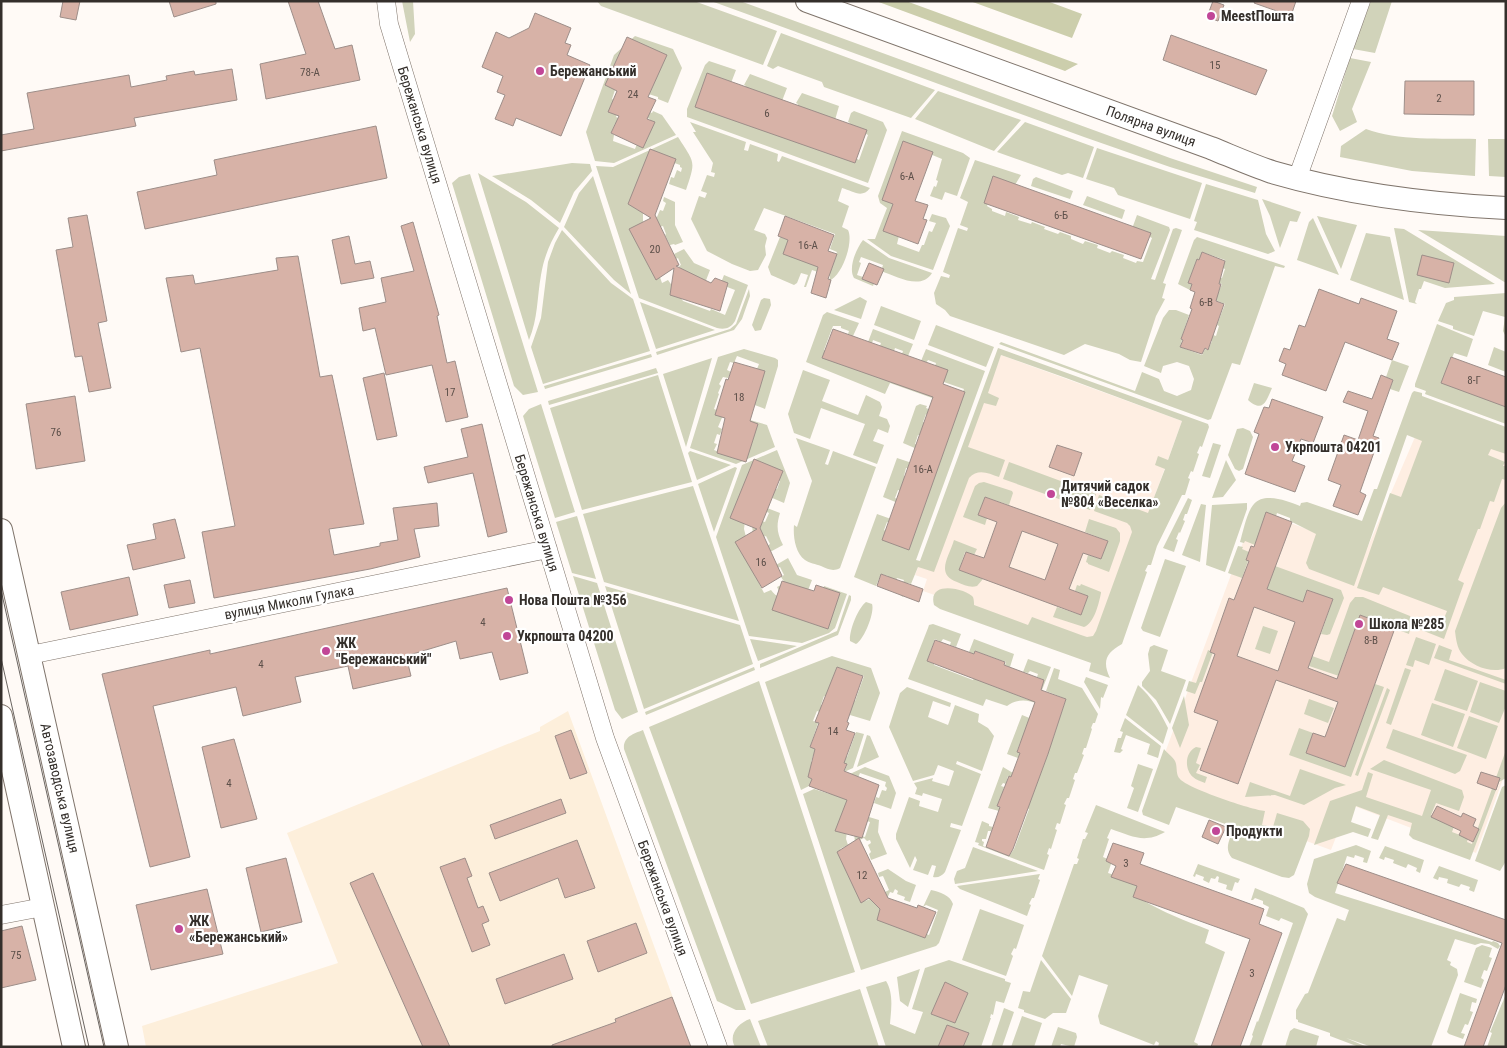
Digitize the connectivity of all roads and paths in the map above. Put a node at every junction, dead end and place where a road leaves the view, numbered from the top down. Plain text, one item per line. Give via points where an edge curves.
1 (386, 1) edge
2 (807, 1) edge
3 (1361, 1) edge
4 (1297, 179) junction
5 (1506, 208) edge
6 (1, 530) edge
7 (548, 549) junction
8 (30, 655) junction
9 (1, 716) edge
10 (43, 907) junction
11 (1, 915) edge
12 (74, 1047) edge
13 (117, 1047) edge
14 (718, 1047) edge

1 - 7 street, Бережанська вулиця via 389,24
2 - 4 main road, Полярна вулиця
3 - 4 street
4 - 5 main road, Полярна вулиця via 1404,199
6 - 8 main road, Автозаводська вулиця
7 - 8 street, вулиця Миколи Гулака
7 - 14 street, Бережанська вулиця via 605,738
8 - 13 main road, Автозаводська вулиця
9 - 10 main road
10 - 11 street
10 - 12 main road

